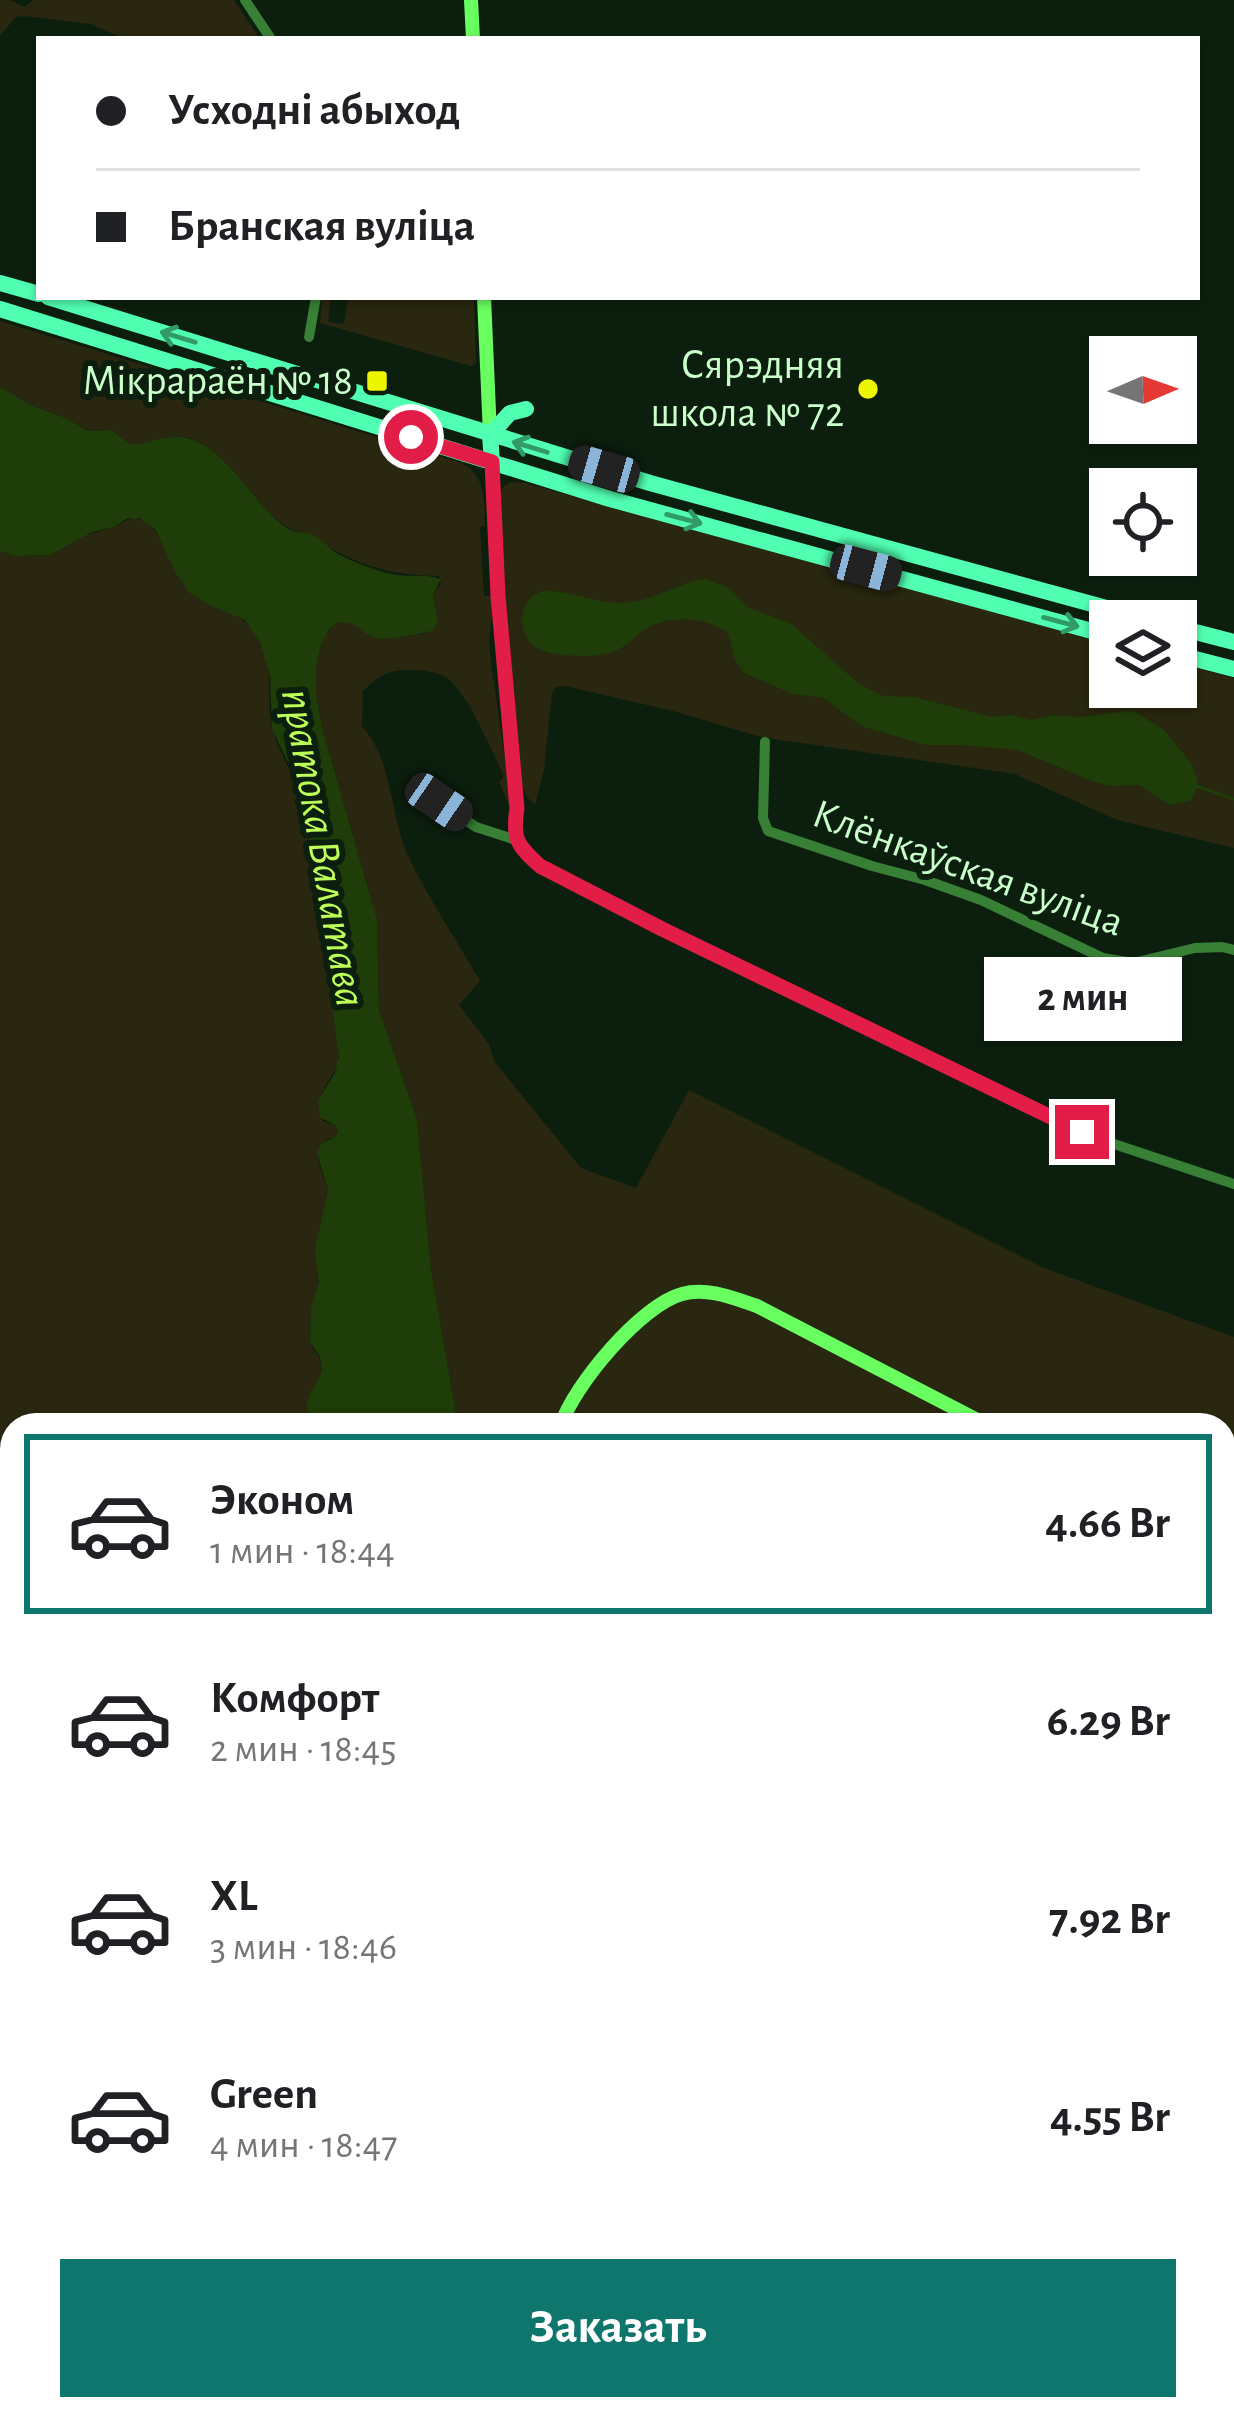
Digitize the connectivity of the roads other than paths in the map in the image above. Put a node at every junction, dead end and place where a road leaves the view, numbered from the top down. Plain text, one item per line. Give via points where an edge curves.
1 (245, 0) edge
2 (471, 0) edge
3 (269, 36) edge
4 (472, 36) edge
5 (0, 283) edge
6 (36, 293) edge
7 (58, 300) edge
8 (315, 300) edge
9 (484, 300) edge
10 (0, 310) edge
11 (309, 337) dead end
12 (526, 409) dead end
13 (490, 435) junction
14 (492, 462) junction
15 (1089, 603) edge
16 (1089, 630) edge
17 (1197, 632) edge
18 (1234, 642) edge
19 (1197, 659) edge
20 (1234, 669) edge
21 (765, 742) dead end
22 (439, 802) dead end
23 (516, 840) junction
24 (1234, 950) edge
25 (1234, 1184) edge
26 (567, 1413) edge
27 (964, 1413) edge

1 - 3 street
2 - 4 street
5 - 6 main road
13 -> 7 main road
8 - 11 street
9 - 13 street
10 - 14 main road
12 - 13 main road via 510,412
13 - 14 main road
15 -> 13 main road
14 -> 16 main road
14 - 23 street
17 - 18 main road
19 - 20 main road
21 - 24 street, Клёнкаўская вуліца via 768,831 981,900 1103,958
22 - 23 street via 476,827
23 - 25 street via 540,866 578,886 1027,1107
26 - 27 street via 579,1387 635,1325 676,1295 696,1292 757,1306

